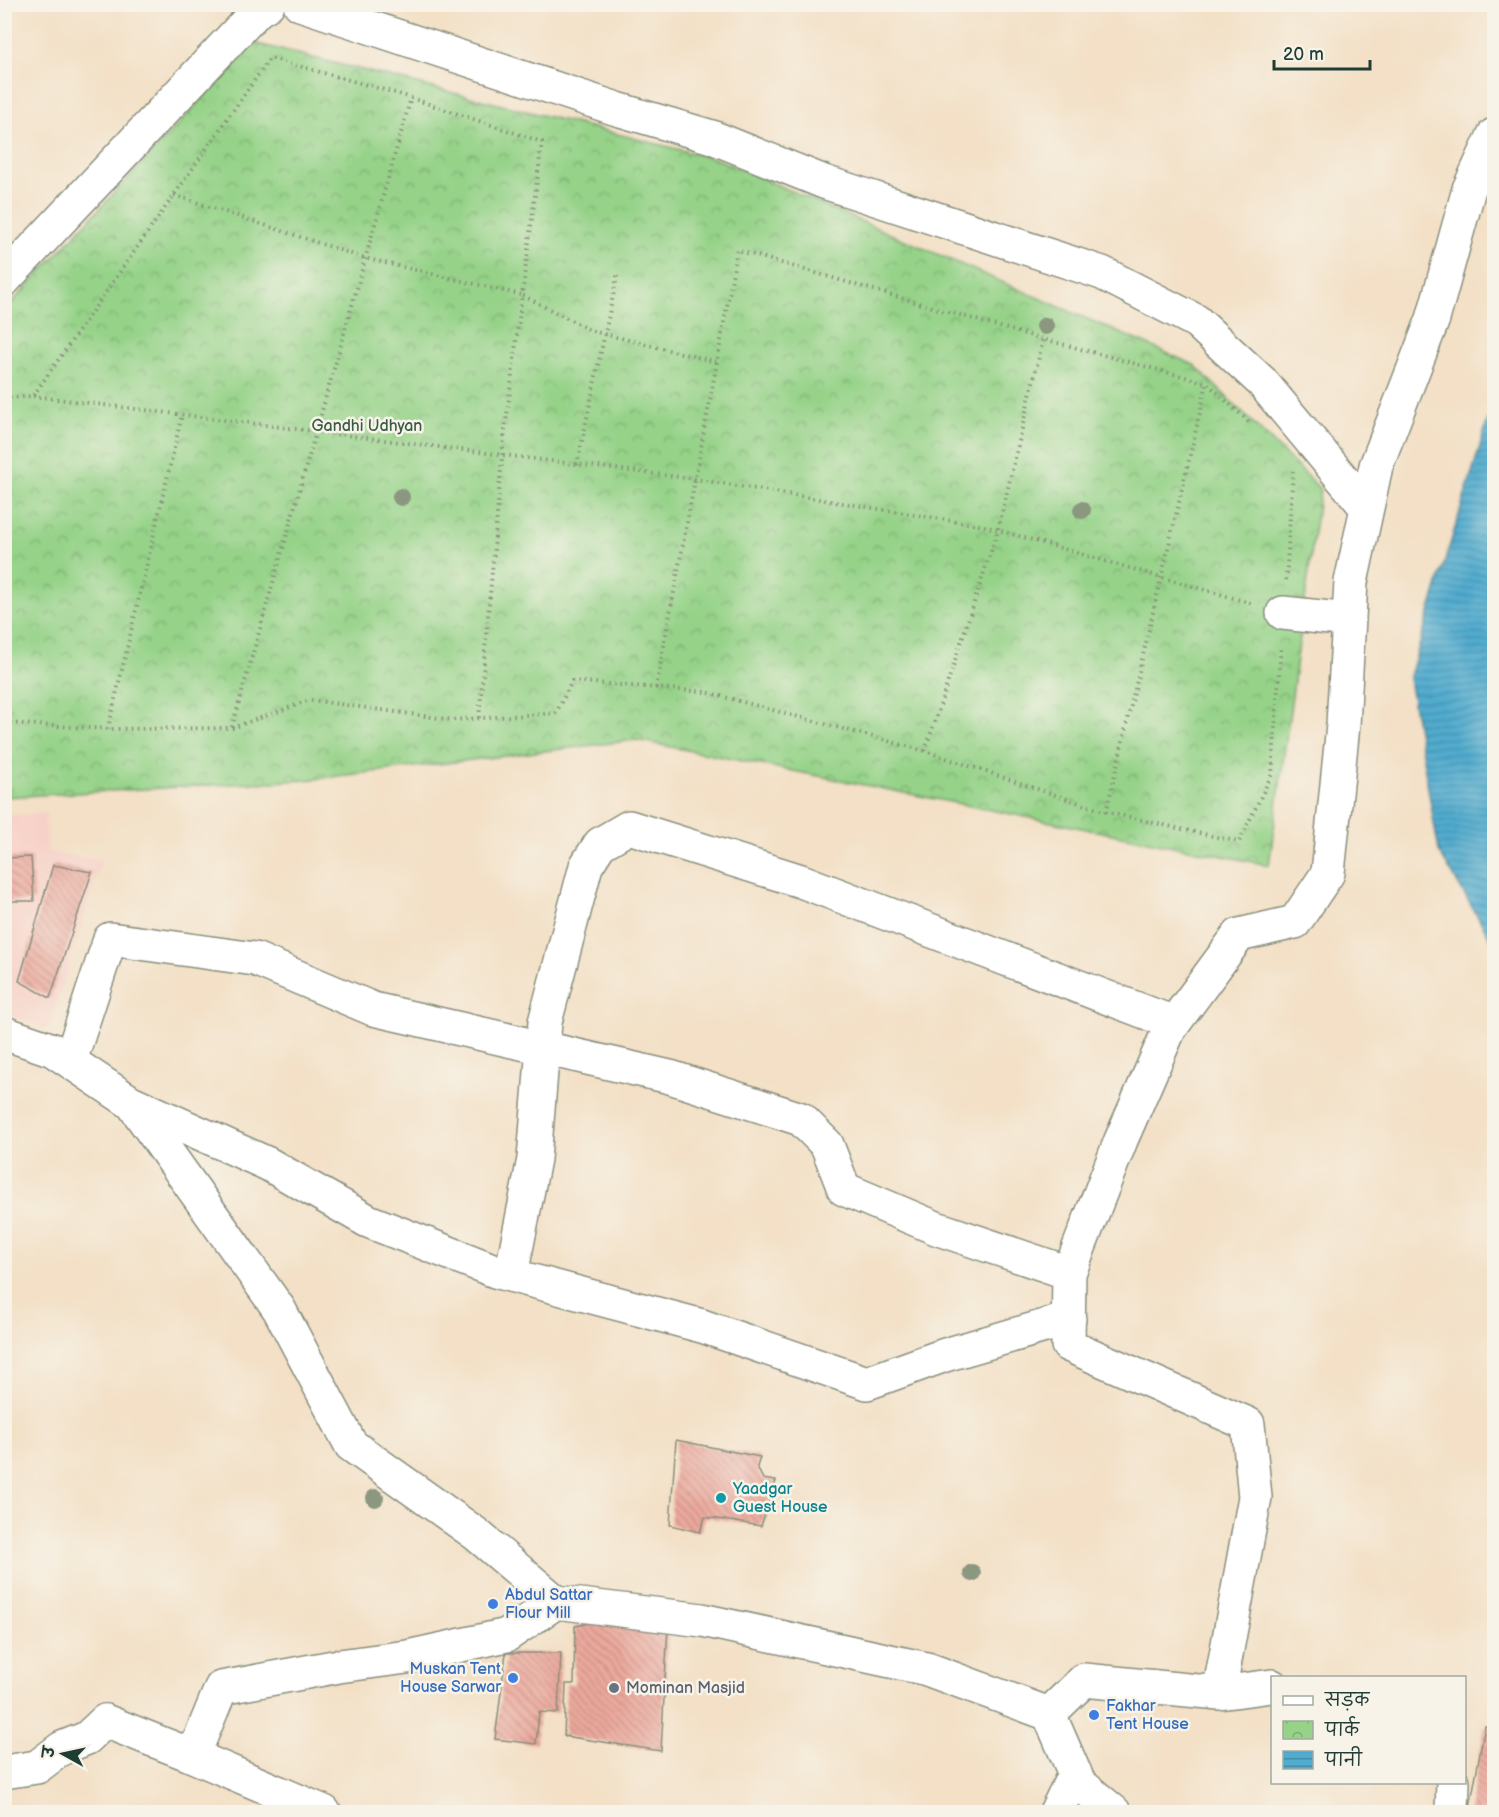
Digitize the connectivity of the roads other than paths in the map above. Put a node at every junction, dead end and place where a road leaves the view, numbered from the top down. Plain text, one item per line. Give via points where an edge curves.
1 (268, 4) edge
2 (300, 4) edge
3 (1494, 135) edge
4 (4, 280) edge
5 (1367, 508) junction
6 (1283, 613) road end
7 (1349, 620) junction
8 (1174, 1023) junction
9 (4, 1033) edge
10 (543, 1047) junction
11 (70, 1061) junction
12 (132, 1103) junction
13 (1069, 1273) junction
14 (511, 1275) junction
15 (1069, 1319) junction
16 (556, 1602) junction
17 (1271, 1686) edge
18 (1219, 1693) junction
19 (1049, 1714) junction
20 (193, 1756) junction
21 (4, 1772) edge
22 (1075, 1773) junction
23 (1453, 1784) edge
24 (324, 1812) edge
25 (1056, 1812) edge
26 (1114, 1812) edge
27 (1452, 1812) edge

1 - 4 street via 258,10
2 - 5 street via 617,109 712,136 824,182 1102,273 1196,321 1262,382
3 - 5 street via 1468,189 1432,319 1376,466
5 - 7 street via 1351,582
6 - 7 street
7 - 8 street via 1328,873 1294,922 1239,935
8 - 10 street via 801,881 629,827 600,844 585,866 545,1022
8 - 13 street via 1121,1140
9 - 11 street via 53,1050
10 - 11 street via 373,1010 255,959 110,939
10 - 13 street via 670,1077 801,1119 826,1144 844,1189 936,1228
10 - 14 street via 534,1159
11 - 12 street
12 - 14 street via 268,1164 368,1221
12 - 16 street via 279,1309 351,1445 476,1534
13 - 15 street
14 - 15 street via 702,1326 867,1383 945,1355
15 - 18 street via 1068,1345 1248,1424 1255,1497
16 - 19 street via 702,1620 927,1669
16 - 20 street via 507,1635 406,1657 221,1688
17 - 18 street
18 - 19 street via 1084,1680
19 - 22 street
20 - 21 street via 105,1721 87,1738 62,1748 37,1767
20 - 24 street
22 - 25 street
22 - 26 street via 1079,1783
23 - 27 street

